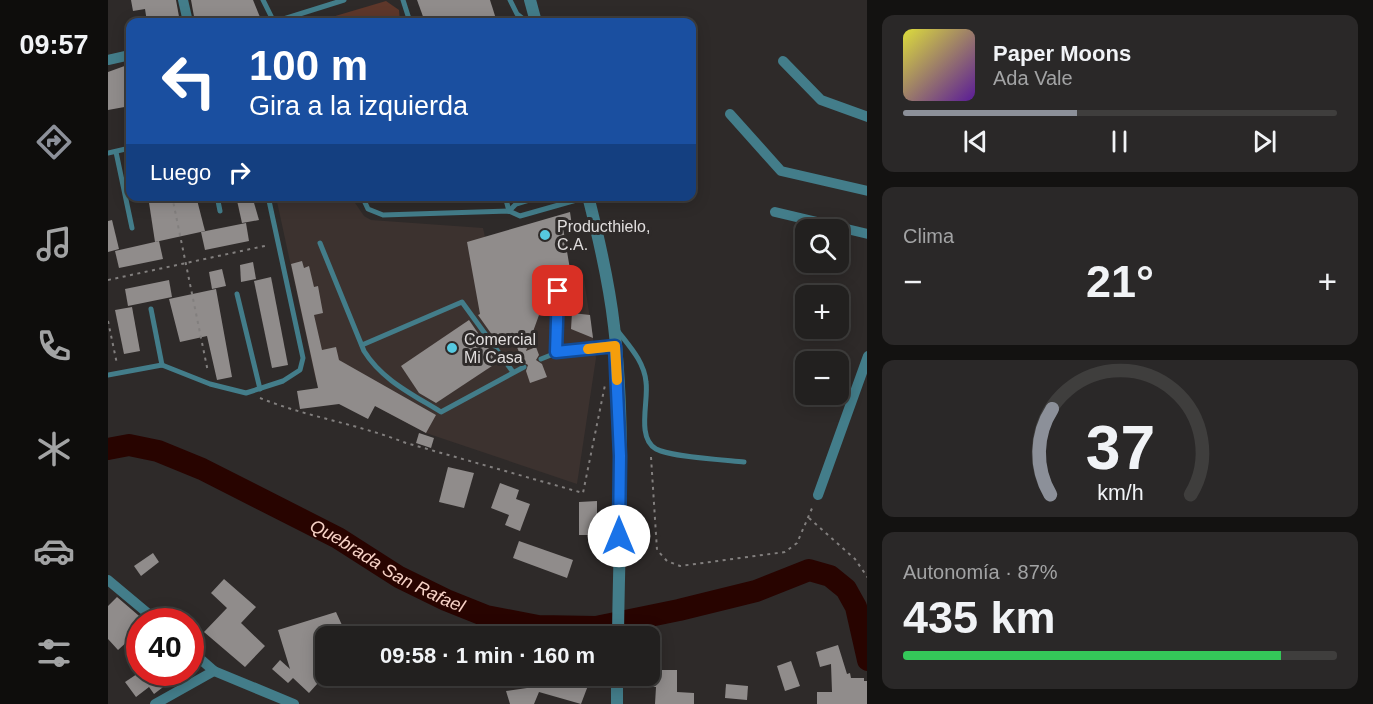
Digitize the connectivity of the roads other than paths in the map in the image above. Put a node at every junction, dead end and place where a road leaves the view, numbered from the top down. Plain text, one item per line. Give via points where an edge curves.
1 (183, 0) edge
2 (264, 0) edge
3 (344, 0) edge
4 (403, 0) edge
5 (510, 0) edge
6 (530, 0) edge
7 (187, 18) edge
8 (272, 18) edge
9 (287, 18) edge
10 (409, 18) edge
11 (522, 18) edge
12 (535, 18) edge
13 (126, 56) edge
14 (108, 60) edge
15 (783, 61) dead end
16 (730, 114) dead end
17 (867, 117) edge
18 (126, 149) edge
19 (116, 152) junction
20 (108, 153) edge
21 (867, 191) edge
22 (126, 200) edge
23 (126, 201) edge
24 (218, 201) edge
25 (269, 201) edge
26 (364, 201) edge
27 (507, 201) edge
28 (526, 201) edge
29 (574, 201) edge
30 (589, 201) edge
31 (220, 211) dead end
32 (510, 212) junction
33 (775, 212) dead end
34 (132, 228) dead end
35 (867, 234) edge
36 (320, 243) dead end
37 (558, 291) dead end
38 (237, 294) dead end
39 (151, 309) dead end
40 (614, 327) junction
41 (362, 345) junction
42 (615, 346) junction
43 (556, 352) junction
44 (867, 356) edge
45 (541, 359) dead end
46 (162, 365) junction
47 (524, 367) dead end
48 (513, 372) junction
49 (108, 375) edge
50 (260, 390) junction
51 (744, 462) dead end
52 (818, 495) road end
53 (108, 580) edge
54 (142, 608) edge
55 (618, 626) edge
56 (204, 662) edge
57 (214, 671) junction
58 (617, 686) edge
59 (155, 704) edge
60 (294, 704) edge
61 (617, 704) edge

1 - 7 street
2 - 8 lane
3 - 9 lane
4 - 10 lane
5 - 11 lane
6 - 12 street
13 - 14 street
15 - 17 street via 821,100
16 - 21 street via 781,171
18 - 19 lane
19 - 20 lane
19 - 22 lane
23 - 34 lane
24 - 31 lane
25 - 50 lane via 303,363 295,374
26 - 32 lane via 368,209 384,215
27 - 32 lane
28 - 32 lane via 516,204
29 - 32 lane via 520,216
30 - 40 street
33 - 35 street
36 - 41 lane
37 - 43 lane
38 - 50 lane
39 - 46 lane
40 - 42 street
40 - 51 lane via 642,366 646,382 646,434 651,446 666,452
41 - 48 lane via 381,374 441,412
41 - 48 lane via 462,302
42 - 43 lane
42 - 55 street via 620,456
43 - 45 lane
44 - 52 street
46 - 49 lane
46 - 50 lane via 210,384 246,393
47 - 48 lane
53 - 54 street
56 - 57 street
57 - 59 street
57 - 60 street
58 - 61 street

